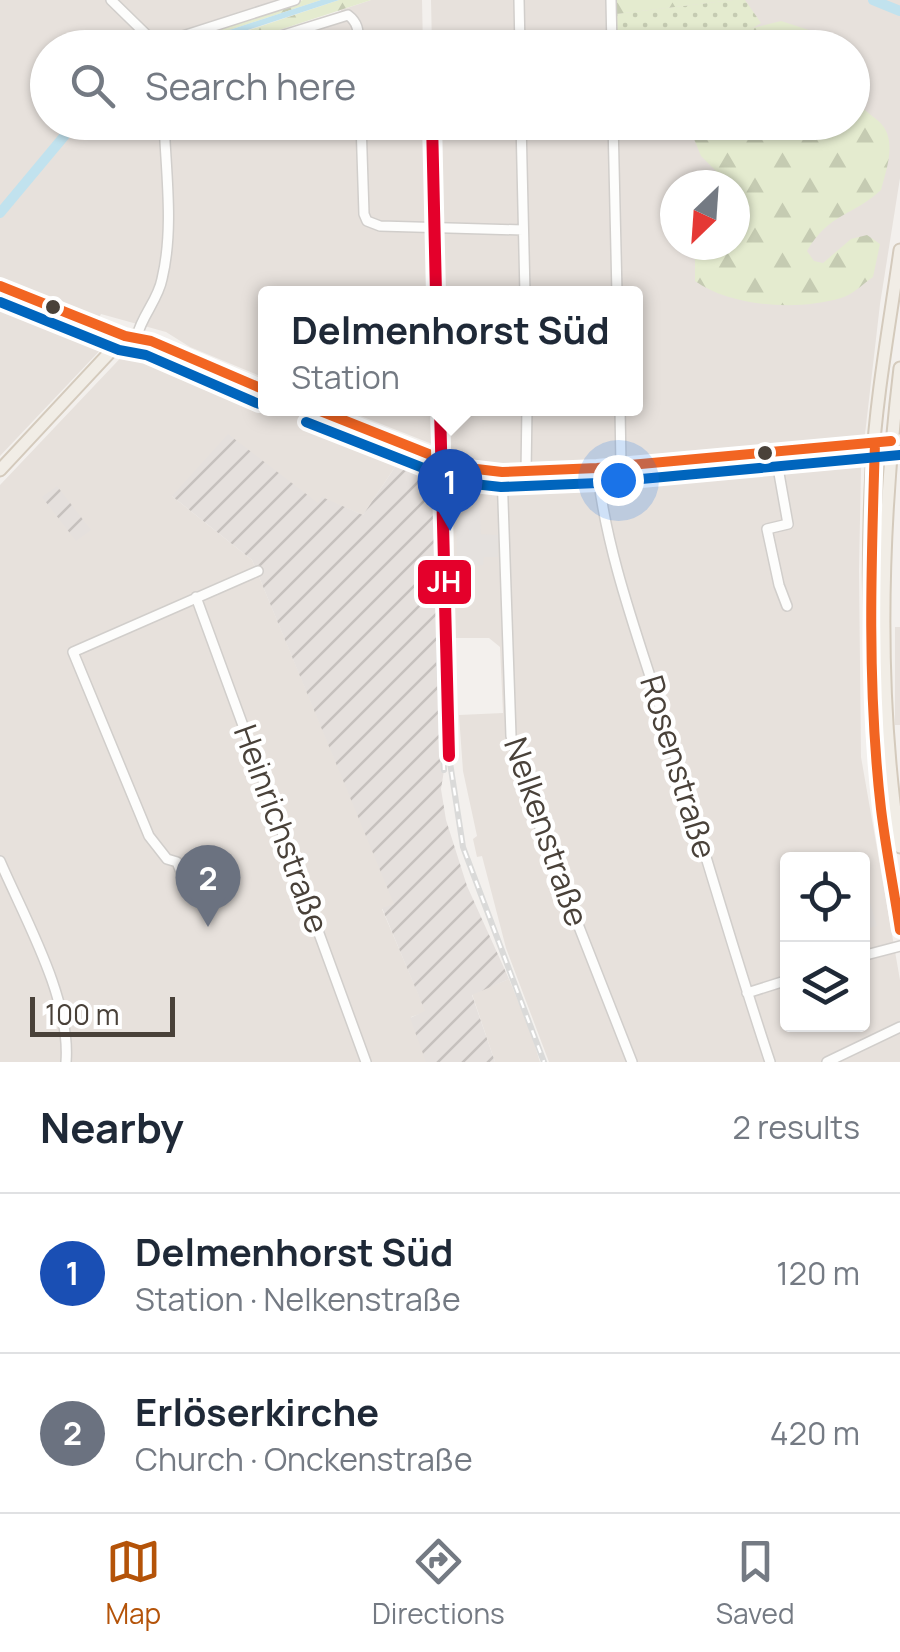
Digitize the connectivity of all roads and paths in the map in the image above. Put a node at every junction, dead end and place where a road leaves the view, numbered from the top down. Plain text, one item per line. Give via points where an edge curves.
1 (110, 0) edge
2 (294, 0) edge
3 (518, 0) edge
4 (611, 0) edge
5 (141, 30) edge
6 (201, 30) edge
7 (302, 30) edge
8 (357, 30) edge
9 (519, 30) edge
10 (612, 30) edge
11 (164, 140) edge
12 (362, 140) edge
13 (521, 140) edge
14 (614, 140) edge
15 (523, 230) junction
16 (900, 250) edge
17 (0, 286) edge
18 (525, 286) edge
19 (617, 286) edge
20 (131, 336) junction
21 (900, 368) edge
22 (258, 387) edge
23 (332, 416) edge
24 (527, 416) edge
25 (620, 416) edge
26 (896, 441) edge
27 (875, 442) junction
28 (774, 451) junction
29 (621, 466) junction
30 (597, 468) junction
31 (0, 470) edge
32 (502, 472) junction
33 (526, 472) junction
34 (258, 570) dead end
35 (196, 596) junction
36 (787, 606) dead end
37 (896, 793) edge
38 (900, 848) edge
39 (0, 861) edge
40 (184, 877) dead end
41 (900, 930) edge
42 (900, 946) edge
43 (870, 954) edge
44 (780, 982) edge
45 (747, 992) junction
46 (900, 1027) edge
47 (66, 1062) edge
48 (366, 1062) edge
49 (632, 1062) edge
50 (770, 1062) edge
51 (827, 1062) edge

1 - 5 street
2 - 6 street
3 - 9 street
4 - 10 street
7 - 8 street via 348,16
11 - 20 street via 162,284
12 - 15 street via 368,221
13 - 15 street
14 - 19 street
15 - 18 street
16 - 27 main road
17 - 20 street
20 - 22 main road
20 - 31 main road
21 - 26 main road
23 - 32 main road via 468,468
24 - 33 street
25 - 29 street
26 - 27 main road
26 - 37 main road via 887,475 886,632 887,734
27 - 28 main road
27 - 41 main road via 875,734
28 - 29 main road
28 - 36 street via 788,524 767,530
29 - 30 main road
30 - 33 main road
30 - 45 street, Rosenstraße via 620,578
32 - 33 main road
32 - 49 street, Nelkenstraße via 511,736 532,807
34 - 35 street
35 - 40 street via 73,652 149,836
35 - 48 street, Heinrichstraße
37 - 38 main road
39 - 47 street via 57,996
42 - 43 street
44 - 45 street
45 - 50 street, Rosenstraße
46 - 51 street

